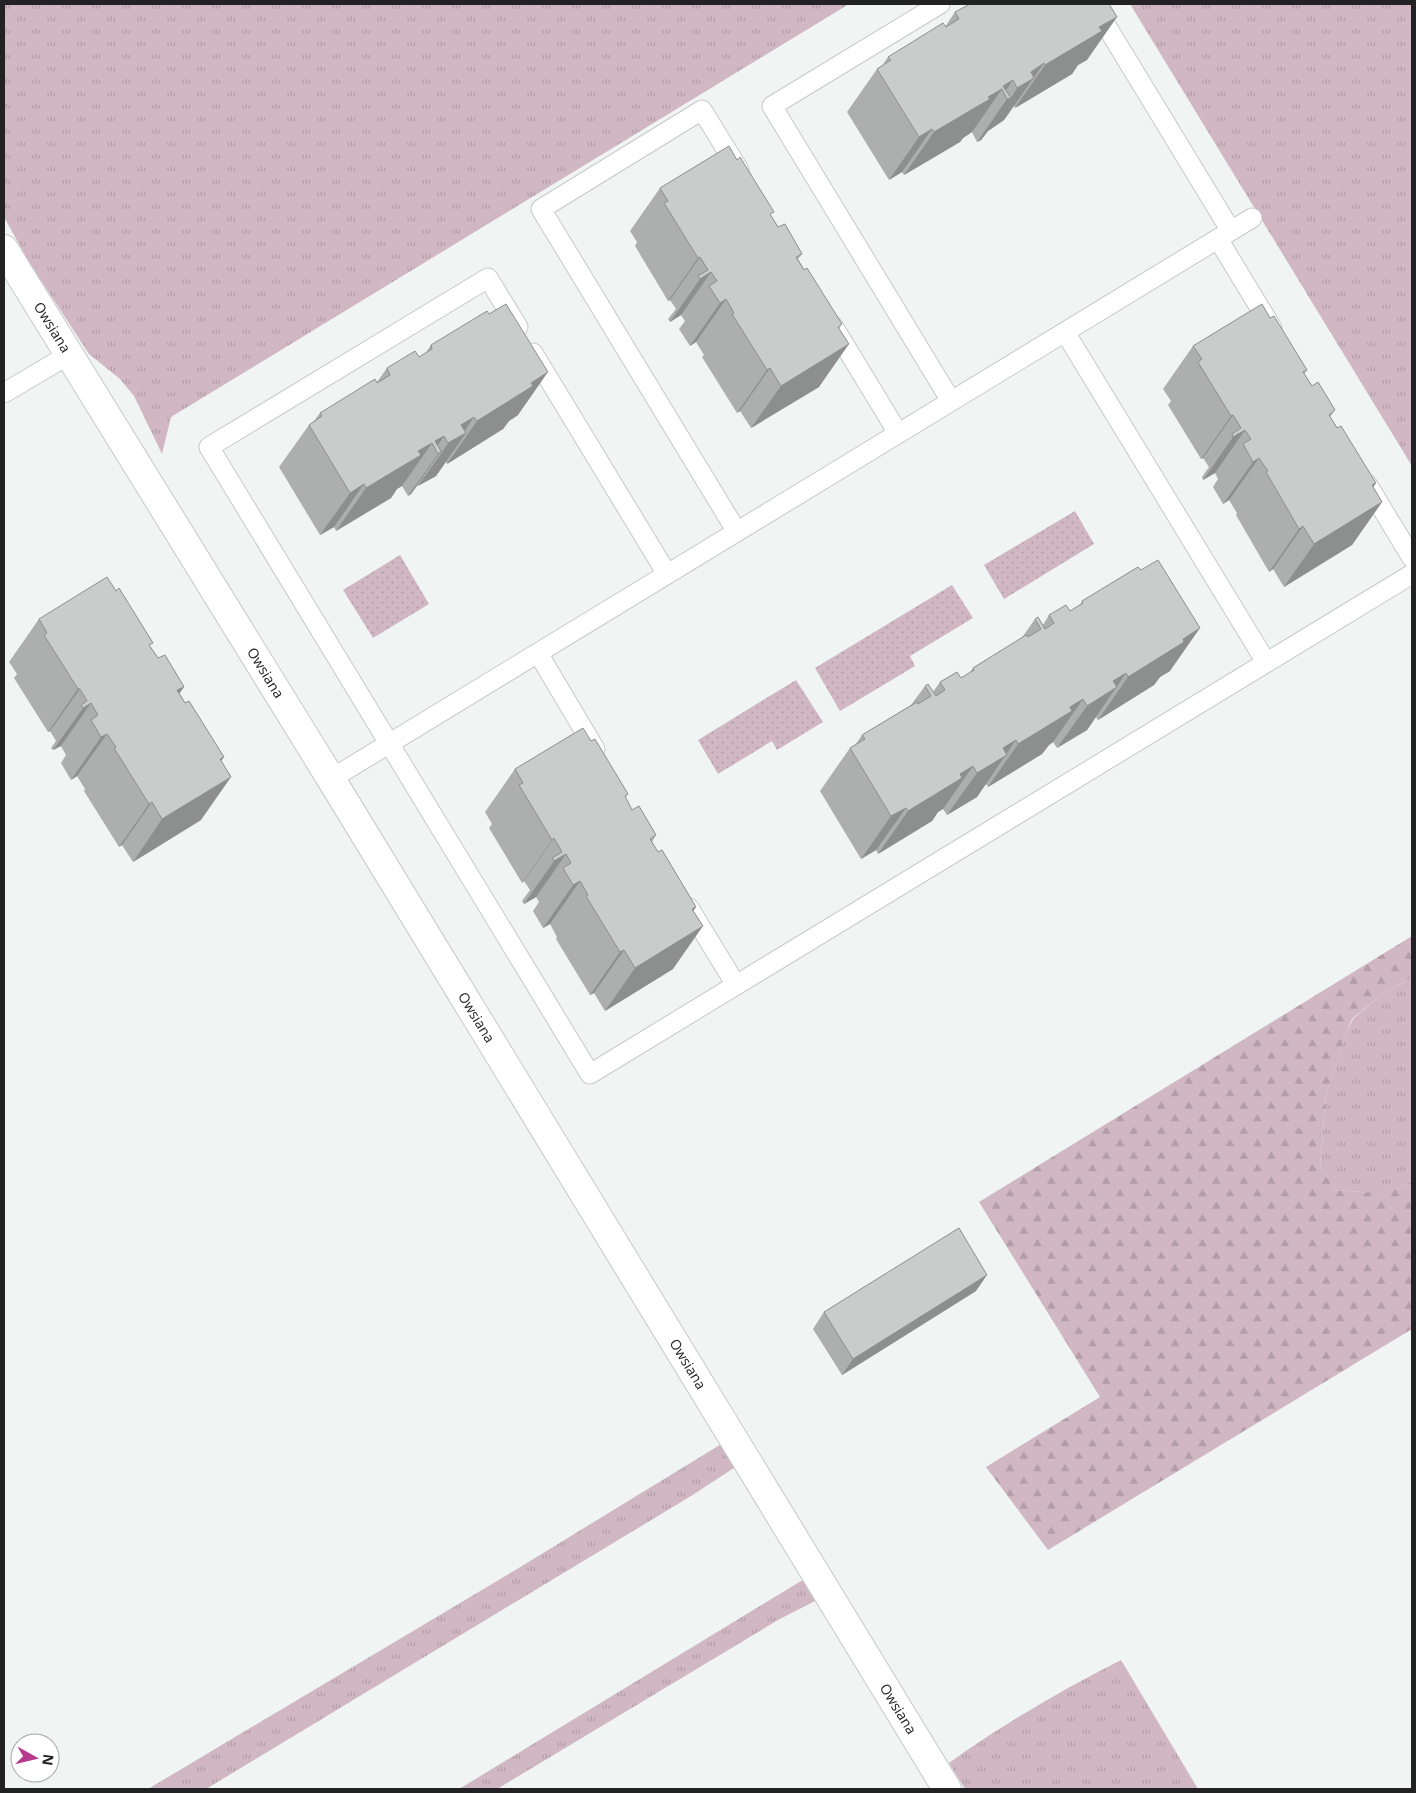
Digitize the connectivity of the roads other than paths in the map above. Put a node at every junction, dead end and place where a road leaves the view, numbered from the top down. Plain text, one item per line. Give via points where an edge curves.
1 (940, 4) edge
2 (1093, 4) edge
3 (749, 186) edge
4 (1252, 218) dead end
5 (1225, 235) junction
6 (4, 249) edge
7 (826, 313) edge
8 (1065, 332) junction
9 (1280, 340) edge
10 (70, 354) junction
11 (4, 393) edge
12 (951, 401) junction
13 (898, 433) junction
14 (1356, 466) edge
15 (737, 532) junction
16 (1412, 558) edge
17 (667, 574) junction
18 (1412, 574) edge
19 (538, 653) junction
20 (1266, 662) junction
21 (389, 744) junction
22 (604, 765) edge
23 (331, 779) junction
24 (679, 889) edge
25 (736, 986) junction
26 (947, 1789) edge

1 - 12 lane via 772,106
2 - 5 lane
3 - 15 lane via 702,110 541,209
4 - 5 lane
5 - 8 lane
5 - 9 lane
6 - 10 street, Owsiana
7 - 13 lane
8 - 12 lane
8 - 20 lane
10 - 11 lane
10 - 23 street, Owsiana
12 - 13 lane
13 - 15 lane
14 - 16 lane
15 - 17 lane
17 - 19 lane
17 - 21 lane via 488,278 209,447
18 - 20 lane
19 - 21 lane
19 - 22 lane
20 - 25 lane
21 - 23 lane
21 - 25 lane via 590,1074
23 - 26 street, Owsiana
24 - 25 lane

